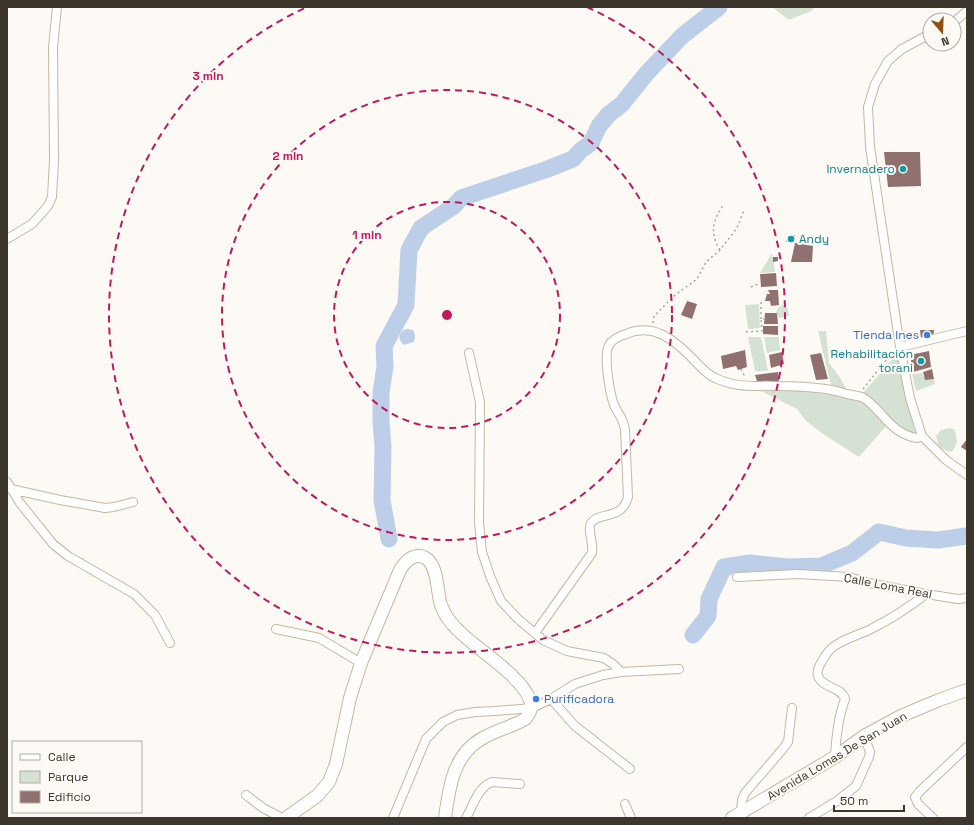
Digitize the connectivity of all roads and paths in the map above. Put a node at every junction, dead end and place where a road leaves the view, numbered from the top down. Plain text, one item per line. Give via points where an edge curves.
1 (57, 7) edge
2 (922, 38) edge
3 (724, 204) dead end
4 (744, 210) dead end
5 (7, 238) edge
6 (720, 250) junction
7 (760, 283) dead end
8 (751, 287) dead end
9 (764, 303) dead end
10 (762, 319) junction
11 (764, 319) dead end
12 (652, 330) junction
13 (967, 331) edge
14 (746, 332) dead end
15 (899, 346) junction
16 (469, 353) dead end
17 (856, 396) junction
18 (922, 436) junction
19 (967, 475) edge
20 (7, 482) edge
21 (11, 490) junction
22 (133, 502) dead end
23 (737, 577) dead end
24 (926, 594) junction
25 (967, 598) edge
26 (276, 629) dead end
27 (535, 633) junction
28 (170, 643) dead end
29 (361, 663) junction
30 (679, 669) dead end
31 (621, 672) junction
32 (967, 690) edge
33 (550, 699) junction
34 (532, 708) junction
35 (792, 708) dead end
36 (864, 736) junction
37 (967, 747) edge
38 (835, 756) junction
39 (630, 769) dead end
40 (520, 784) dead end
41 (246, 795) dead end
42 (625, 804) dead end
43 (737, 815) edge
44 (282, 818) edge
45 (286, 818) edge
46 (393, 818) edge
47 (445, 818) edge
48 (466, 818) edge
49 (631, 818) edge
50 (808, 818) edge
51 (933, 818) edge

1 - 5 street via 53,47 52,197 48,206 32,224
2 - 15 street via 902,49 888,61 878,78 868,107 870,147
3 - 6 path via 714,223 715,241
4 - 6 path via 737,228
6 - 12 path via 706,262 697,279 675,294 654,316
7 - 8 path
9 - 10 path via 761,303
10 - 11 path
10 - 14 path via 762,331
12 - 17 street via 668,338 706,373 738,386 826,389
12 - 27 street via 630,332 614,339 608,346 606,359 609,385 614,405 626,430 628,497 624,508 590,524 592,554
13 - 15 street
15 - 17 path
15 - 18 street via 910,398
16 - 27 street via 480,402 479,523 482,552 501,601
17 - 18 street via 873,405 899,432 911,437
18 - 19 street via 946,460
20 - 21 street
21 - 22 street via 105,508
21 - 28 street via 53,544 68,556 134,594 155,615
23 - 24 street, Calle Loma Real via 798,574 849,577
24 - 25 street, Calle Loma Real
24 - 38 street via 902,612 833,647 825,655 817,671 818,676 822,682 843,694 845,699 836,733
26 - 29 street via 319,638
27 - 31 street via 563,650 604,658
29 - 34 main road via 400,570 406,561 419,556 430,561 441,605 449,621 520,684
29 - 45 main road via 350,698 336,764 329,782 317,796
30 - 31 street
31 - 33 street via 575,684
32 - 36 main road, Avenida Lomas De San Juan via 901,716
33 - 34 street
33 - 39 street via 575,726
34 - 46 street via 475,712 457,715 443,722 426,739
34 - 47 main road via 525,719 481,739 461,758 452,777
35 - 43 street via 788,742 745,793
36 - 38 main road, Avenida Lomas De San Juan
36 - 50 street via 870,752 856,786
37 - 51 street via 916,797 918,804
38 - 43 main road, Avenida Lomas De San Juan
40 - 48 street via 487,784
41 - 44 street
42 - 49 street

